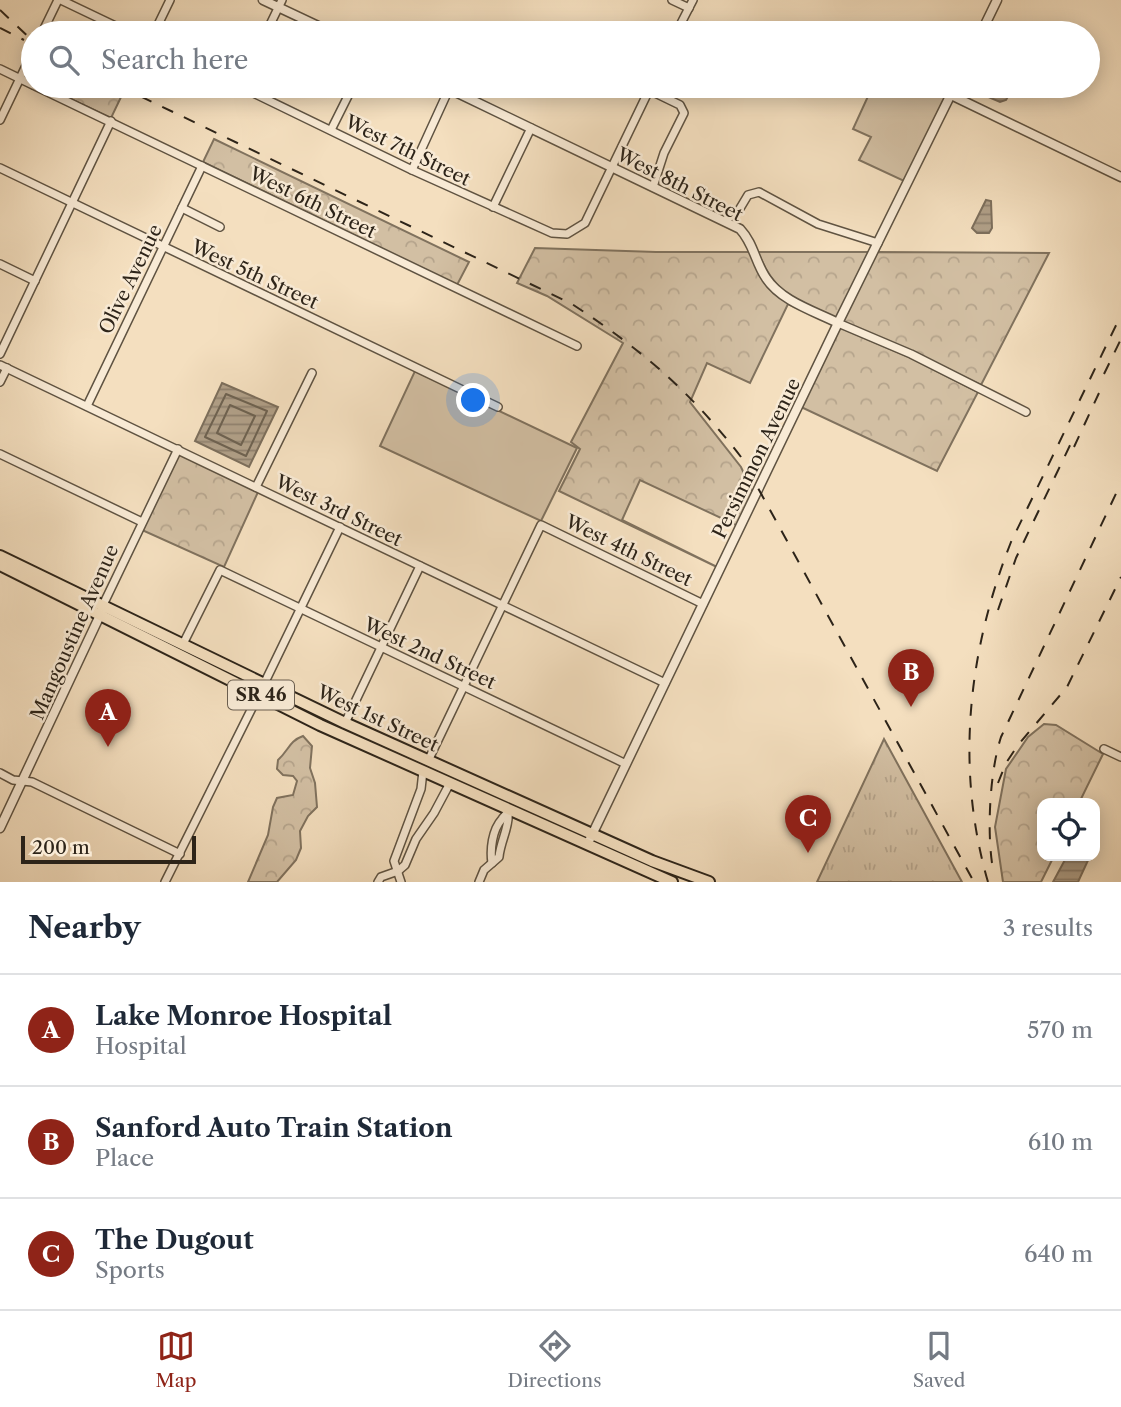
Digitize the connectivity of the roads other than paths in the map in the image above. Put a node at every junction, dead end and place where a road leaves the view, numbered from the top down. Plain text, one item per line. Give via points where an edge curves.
1 (59, 0) edge
2 (170, 0) edge
3 (263, 0) edge
4 (672, 0) edge
5 (997, 0) edge
6 (280, 4) edge
7 (691, 4) edge
8 (48, 21) edge
9 (104, 21) edge
10 (160, 21) edge
11 (272, 21) edge
12 (311, 21) edge
13 (682, 21) edge
14 (987, 21) edge
15 (0, 69) edge
16 (20, 78) joint
17 (62, 98) edge
18 (265, 98) edge
19 (347, 98) edge
20 (441, 98) edge
21 (469, 98) edge
22 (645, 98) edge
23 (666, 98) edge
24 (950, 98) edge
25 (957, 98) edge
26 (0, 120) edge
27 (111, 121) junction
28 (531, 128) junction
29 (331, 130) junction
30 (202, 166) junction
31 (612, 167) junction
32 (0, 168) edge
33 (412, 170) junction
34 (1121, 177) edge
35 (653, 187) junction
36 (72, 204) junction
37 (493, 207) junction
38 (182, 208) junction
39 (725, 221) junction
40 (220, 227) dead end
41 (878, 243) junction
42 (163, 248) junction
43 (0, 264) edge
44 (35, 281) junction
45 (838, 323) junction
46 (576, 346) dead end
47 (0, 354) edge
48 (3, 366) edge
49 (312, 373) dead end
50 (0, 382) edge
51 (87, 406) junction
52 (498, 407) dead end
53 (1026, 412) dead end
54 (178, 449) junction
55 (0, 454) edge
56 (256, 487) junction
57 (142, 522) junction
58 (340, 527) junction
59 (0, 556) edge
60 (0, 565) edge
61 (421, 566) junction
62 (703, 604) junction
63 (502, 605) junction
64 (300, 608) junction
65 (102, 610) junction
66 (183, 644) junction
67 (382, 648) junction
68 (665, 684) junction
69 (463, 685) junction
70 (262, 689) junction
71 (345, 723) junction
72 (1104, 749) dead end
73 (1121, 757) edge
74 (626, 764) junction
75 (425, 766) junction
76 (0, 774) edge
77 (22, 782) junction
78 (450, 783) junction
79 (509, 812) junction
80 (0, 828) edge
81 (589, 840) junction
82 (180, 854) junction
83 (398, 871) junction
84 (669, 881) edge
85 (165, 882) edge
86 (378, 882) edge
87 (401, 882) edge
88 (479, 882) edge
89 (709, 882) edge

1 - 8 street
1 - 9 street
2 - 10 street
3 - 6 street
4 - 7 street
5 - 14 street
6 - 11 street
6 - 12 street
7 - 13 street
15 - 16 street, West 6th Street
16 - 26 street
17 - 27 street, West 6th Street
18 - 29 street, West 7th Street
19 - 29 street
20 - 33 street
21 - 28 street, West 8th Street
22 - 31 street
23 - 35 street via 684,113
24 - 41 street, Persimmon Avenue
25 - 34 street
27 - 30 street, West 6th Street
27 - 36 street
28 - 31 street, West 8th Street
28 - 37 street
29 - 33 street, West 7th Street
30 - 38 street, Olive Avenue
30 - 46 street, West 6th Street
31 - 35 street, West 8th Street
31 - 37 street, West 7th Street via 585,223 567,234 552,233
32 - 36 street, West 5th Street
33 - 37 street, West 7th Street
35 - 39 street, West 8th Street
36 - 42 street, West 5th Street
36 - 44 street
38 - 40 street
38 - 42 street, Olive Avenue
39 - 41 street via 748,195 759,192 818,224
39 - 45 street, West 8th Street via 746,236 762,271 786,298
41 - 45 street, Persimmon Avenue
42 - 51 street, Olive Avenue
42 - 52 street, West 5th Street
43 - 44 street
44 - 47 street
45 - 53 street, West 8th Street
45 - 62 street, Persimmon Avenue
48 - 50 street
48 - 51 street, West 3rd Street
49 - 56 street
51 - 54 street, West 3rd Street
54 - 56 street, West 3rd Street
54 - 57 street, Mangoustine Avenue
55 - 57 street
56 - 58 street, West 3rd Street
57 - 65 street, Mangoustine Avenue
58 - 61 street, West 3rd Street
58 - 64 street
59 - 65 main road, West 1st Street / SR 46
60 - 65 main road, West 1st Street / SR 46
61 - 63 street, West 3rd Street
61 - 67 street
62 - 63 street, West 4th Street via 541,526
62 - 68 street, Persimmon Avenue
63 - 68 street, West 3rd Street
63 - 69 street
64 - 66 street, West 2nd Street via 220,570
64 - 67 street, West 2nd Street
64 - 70 street
65 - 66 main road, West 1st Street / SR 46
65 - 70 main road, West 1st Street / SR 46 via 232,681
65 - 77 street, Mangoustine Avenue
66 - 70 main road, West 1st Street / SR 46
67 - 69 street, West 2nd Street
67 - 71 street
68 - 74 street, Persimmon Avenue
69 - 74 street, West 2nd Street
69 - 75 street
70 - 71 main road, West 1st Street / SR 46
70 - 75 main road, West 1st Street / SR 46 via 396,759
70 - 82 street
71 - 75 main road, West 1st Street / SR 46
72 - 73 street
74 - 81 street, Persimmon Avenue
75 - 78 main road, West 1st Street / SR 46
75 - 81 main road, West 1st Street / SR 46
75 - 83 street via 394,861
76 - 77 street
77 - 80 street, Mangoustine Avenue
77 - 82 street via 32,782
78 - 79 main road, West 1st Street / SR 46
78 - 83 street
79 - 81 main road, West 1st Street / SR 46
79 - 88 street via 494,835 492,863
81 - 84 main road, West 1st Street / SR 46
81 - 89 main road, West 1st Street / SR 46
82 - 85 street
83 - 86 street
83 - 87 street

